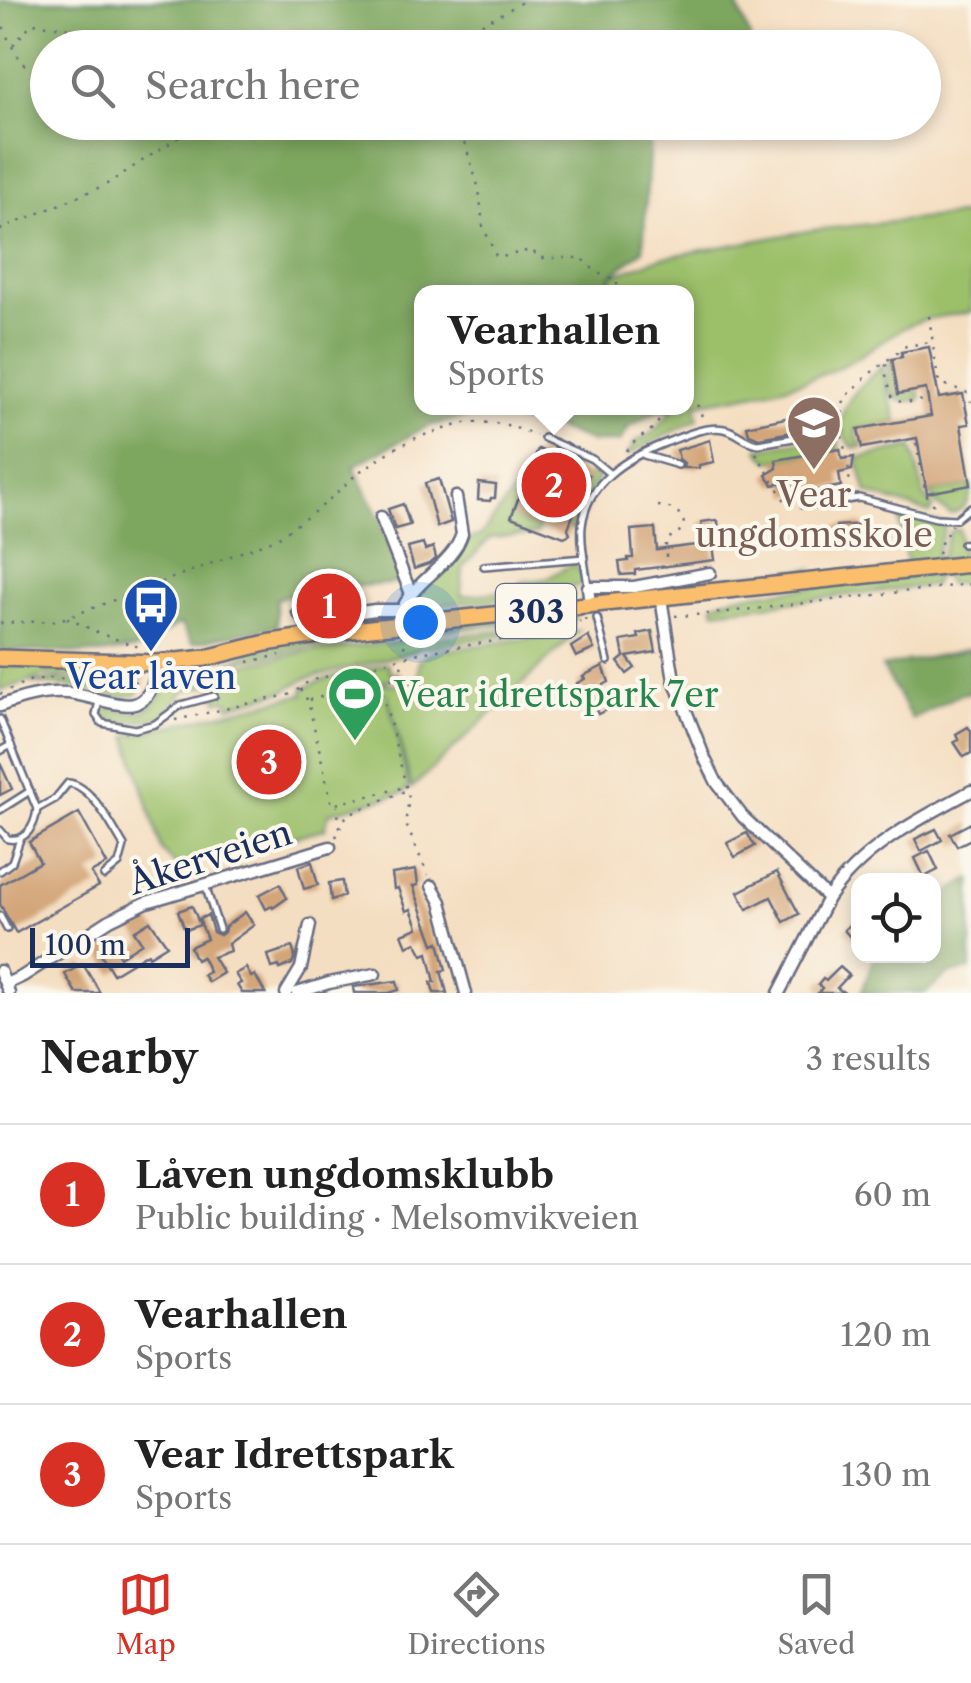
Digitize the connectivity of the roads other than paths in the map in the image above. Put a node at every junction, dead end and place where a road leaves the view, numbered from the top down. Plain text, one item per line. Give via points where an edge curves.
1 (840, 430) road end
2 (544, 438) road end
3 (641, 454) junction
4 (678, 465) dead end
5 (610, 474) junction
6 (456, 498) dead end
7 (812, 505) road end
8 (971, 507) edge
9 (381, 517) dead end
10 (585, 558) junction
11 (971, 564) edge
12 (484, 566) dead end
13 (710, 573) dead end
14 (412, 594) junction
15 (592, 603) junction
16 (662, 606) junction
17 (298, 612) dead end
18 (400, 624) junction
19 (0, 658) edge
20 (608, 662) dead end
21 (157, 663) junction
22 (214, 696) dead end
23 (100, 698) junction
24 (0, 706) edge
25 (0, 719) edge
26 (12, 745) junction
27 (0, 751) edge
28 (30, 791) junction
29 (971, 792) edge
30 (37, 809) junction
31 (0, 810) edge
32 (0, 830) edge
33 (20, 839) junction
34 (330, 847) road end
35 (0, 871) edge
36 (104, 876) dead end
37 (206, 885) junction
38 (432, 886) road end
39 (828, 898) junction
40 (0, 916) edge
41 (310, 925) dead end
42 (7, 929) dead end
43 (219, 929) dead end
44 (0, 971) edge
45 (375, 974) dead end
46 (7, 989) edge
47 (286, 993) edge
48 (298, 993) edge
49 (466, 993) edge
50 (780, 993) edge

1 - 3 lane via 751,444 724,428 705,430
2 - 5 lane
3 - 4 lane
3 - 5 lane
5 - 10 lane via 585,511
6 - 14 street via 461,540
7 - 8 lane via 859,498 956,519
9 - 14 street
10 - 12 lane
10 - 15 lane
11 - 16 main road, 303
13 - 15 street via 634,587
14 - 18 street
15 - 16 main road, 303
15 - 18 main road, 303
15 - 20 lane
16 - 39 street via 674,680 717,783 743,818
17 - 18 street via 304,620 375,610
18 - 21 main road, 303
19 - 21 main road, 303
21 - 23 street via 141,702 130,706
22 - 23 lane via 135,728 102,723 96,715
23 - 24 street via 46,692
25 - 26 lane
26 - 27 lane
26 - 28 lane
28 - 30 lane
28 - 31 lane
29 - 39 street via 875,848
30 - 33 lane
30 - 36 lane via 68,783 86,791 124,846 119,864
32 - 33 lane
33 - 35 lane via 12,862
34 - 37 street, Åkerveien
37 - 43 lane
37 - 46 street, Åkerveien via 110,920
38 - 49 street
39 - 50 street
40 - 42 lane
41 - 47 street via 301,968
44 - 46 street
45 - 48 street

